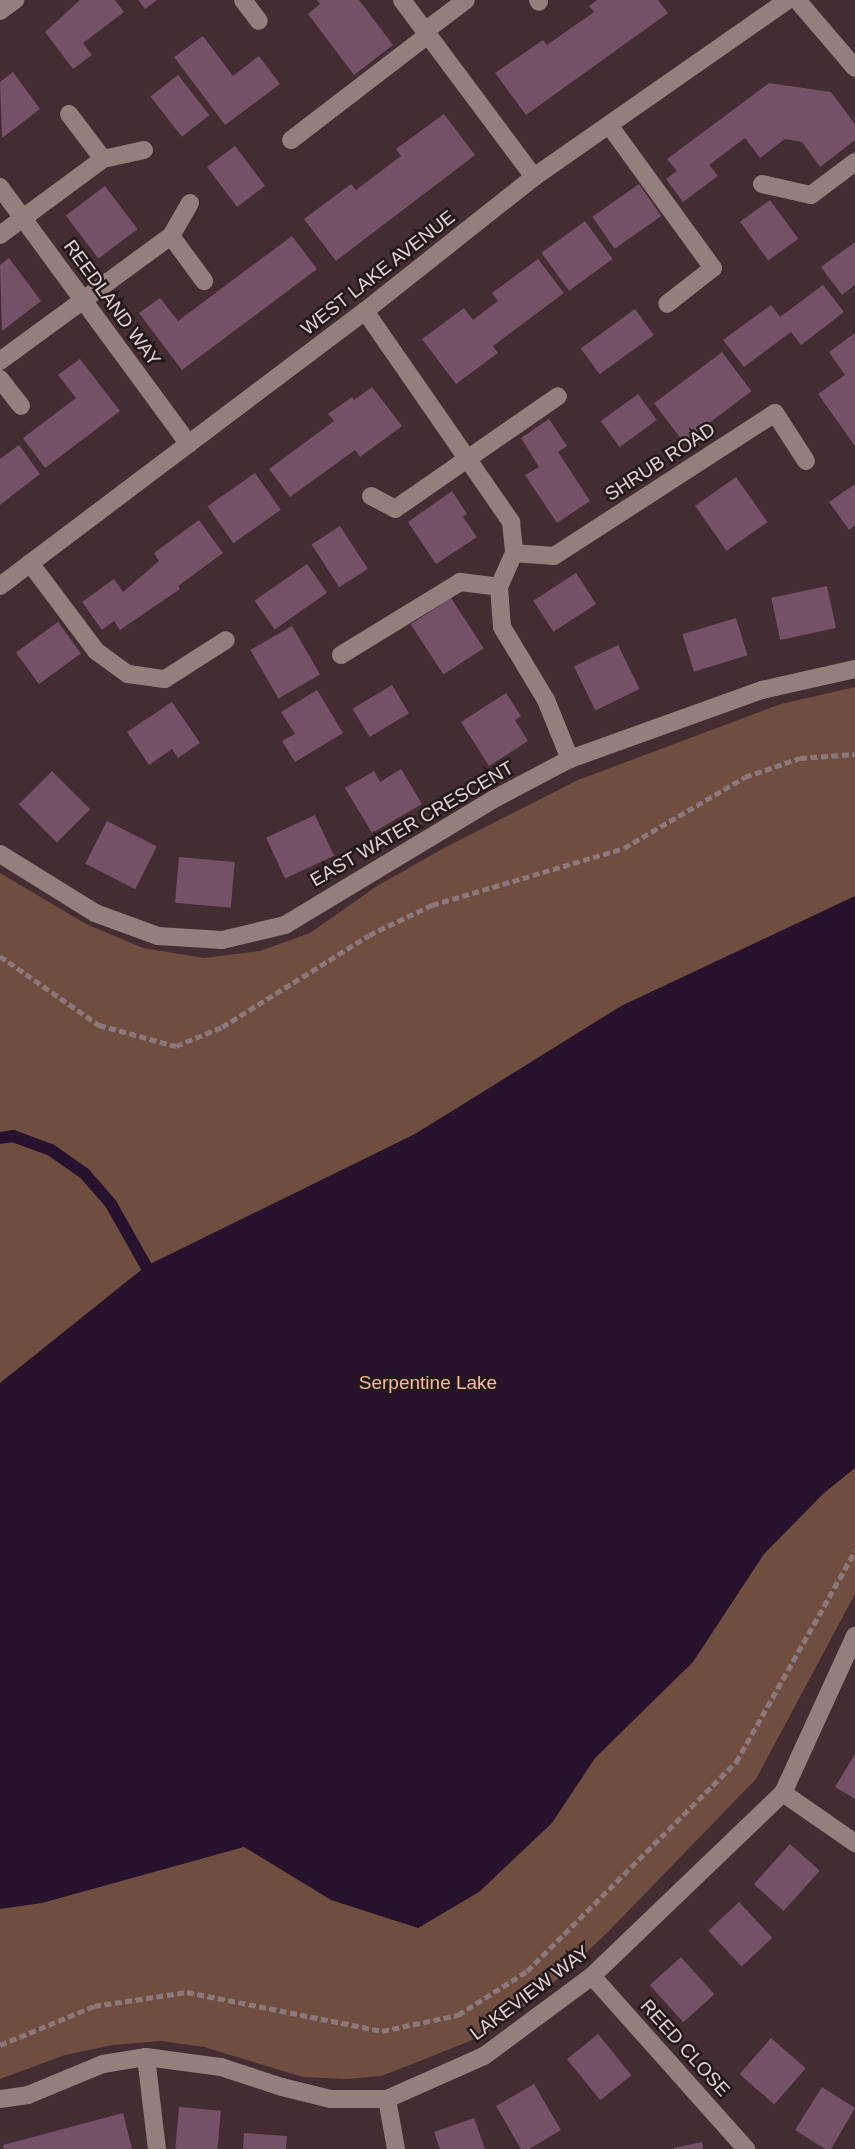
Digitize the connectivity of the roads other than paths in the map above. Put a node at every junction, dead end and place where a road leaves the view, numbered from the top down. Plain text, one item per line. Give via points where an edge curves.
1 (15, 0) edge
2 (243, 0) edge
3 (402, 0) edge
4 (466, 0) edge
5 (788, 0) edge
6 (797, 0) edge
7 (0, 11) edge
8 (259, 21) dead end
9 (427, 33) junction
10 (855, 68) edge
11 (69, 114) dead end
12 (609, 125) junction
13 (291, 140) dead end
14 (144, 150) dead end
15 (103, 159) junction
16 (855, 162) edge
17 (534, 177) junction
18 (762, 184) dead end
19 (0, 187) edge
20 (190, 203) dead end
21 (24, 218) junction
22 (0, 235) edge
23 (171, 236) junction
24 (204, 281) dead end
25 (83, 299) junction
26 (667, 304) dead end
27 (365, 311) junction
28 (0, 361) edge
29 (0, 379) edge
30 (558, 396) dead end
31 (21, 406) dead end
32 (188, 444) junction
33 (469, 460) junction
34 (806, 461) dead end
35 (371, 496) dead end
36 (514, 553) junction
37 (30, 563) junction
38 (0, 586) edge
39 (499, 587) junction
40 (226, 640) dead end
41 (341, 654) dead end
42 (855, 669) edge
43 (570, 759) junction
44 (0, 854) edge
45 (855, 1636) edge
46 (783, 1793) junction
47 (855, 1843) edge
48 (592, 1976) junction
49 (146, 2057) junction
50 (0, 2099) edge
51 (387, 2099) junction
52 (157, 2149) edge
53 (396, 2149) edge
54 (746, 2149) edge

1 - 7 street
2 - 8 street
3 - 9 street
4 - 9 street
5 - 12 street, WEST LAKE AVENUE
6 - 10 street
9 - 13 street
9 - 17 street
11 - 15 street
12 - 17 street, WEST LAKE AVENUE
12 - 26 street via 713,268
14 - 15 street
15 - 21 street
16 - 18 street via 811,195
17 - 27 street, WEST LAKE AVENUE
19 - 21 street, REEDLAND WAY
20 - 23 street
21 - 22 street
21 - 25 street, REEDLAND WAY
23 - 24 street
23 - 25 street
25 - 28 street
25 - 32 street, REEDLAND WAY
27 - 32 street, WEST LAKE AVENUE
27 - 33 street
29 - 31 street
30 - 33 street
32 - 37 street, WEST LAKE AVENUE
33 - 35 street via 395,509
33 - 36 street via 511,522
34 - 36 street, SHRUB ROAD via 775,413 554,556
36 - 39 street
37 - 38 street, WEST LAKE AVENUE
37 - 40 street via 96,651 128,674 165,679
39 - 41 street via 460,582
39 - 43 street via 502,627 546,700
42 - 43 street, EAST WATER CRESCENT via 762,690
43 - 44 street, EAST WATER CRESCENT via 494,799 285,925 222,940 159,936 96,913
45 - 46 street, LAKEVIEW WAY
46 - 47 street
46 - 48 street, LAKEVIEW WAY
48 - 51 street, LAKEVIEW WAY via 484,2056
48 - 54 street, REED CLOSE
49 - 50 street, LAKEVIEW WAY via 103,2064 28,2095
49 - 51 street, LAKEVIEW WAY via 221,2067 331,2099
49 - 52 street
51 - 53 street

